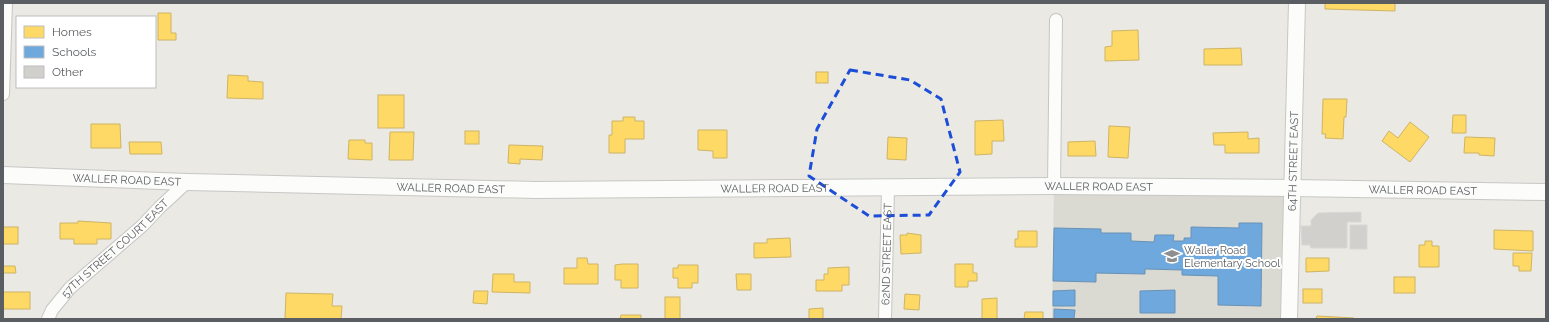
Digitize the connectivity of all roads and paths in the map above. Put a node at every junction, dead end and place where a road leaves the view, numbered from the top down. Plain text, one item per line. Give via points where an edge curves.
1 (6, 3) edge
2 (1297, 3) edge
3 (1056, 20) dead end
4 (3, 94) edge
5 (3, 175) edge
6 (187, 182) junction
7 (1054, 186) junction
8 (888, 188) junction
9 (1293, 188) junction
10 (1546, 192) edge
11 (48, 319) edge
12 (885, 319) edge
13 (1289, 319) edge

1 - 4 street
2 - 9 street, 64TH STREET EAST
3 - 7 street
5 - 6 street, WALLER ROAD EAST
6 - 8 street, WALLER ROAD EAST via 536,190
6 - 11 street, 57TH STREET COURT EAST via 142,226 70,288
7 - 8 street, WALLER ROAD EAST
7 - 9 street, WALLER ROAD EAST
8 - 12 street, 62ND STREET EAST
9 - 10 street, WALLER ROAD EAST
9 - 13 street, 64TH STREET EAST

